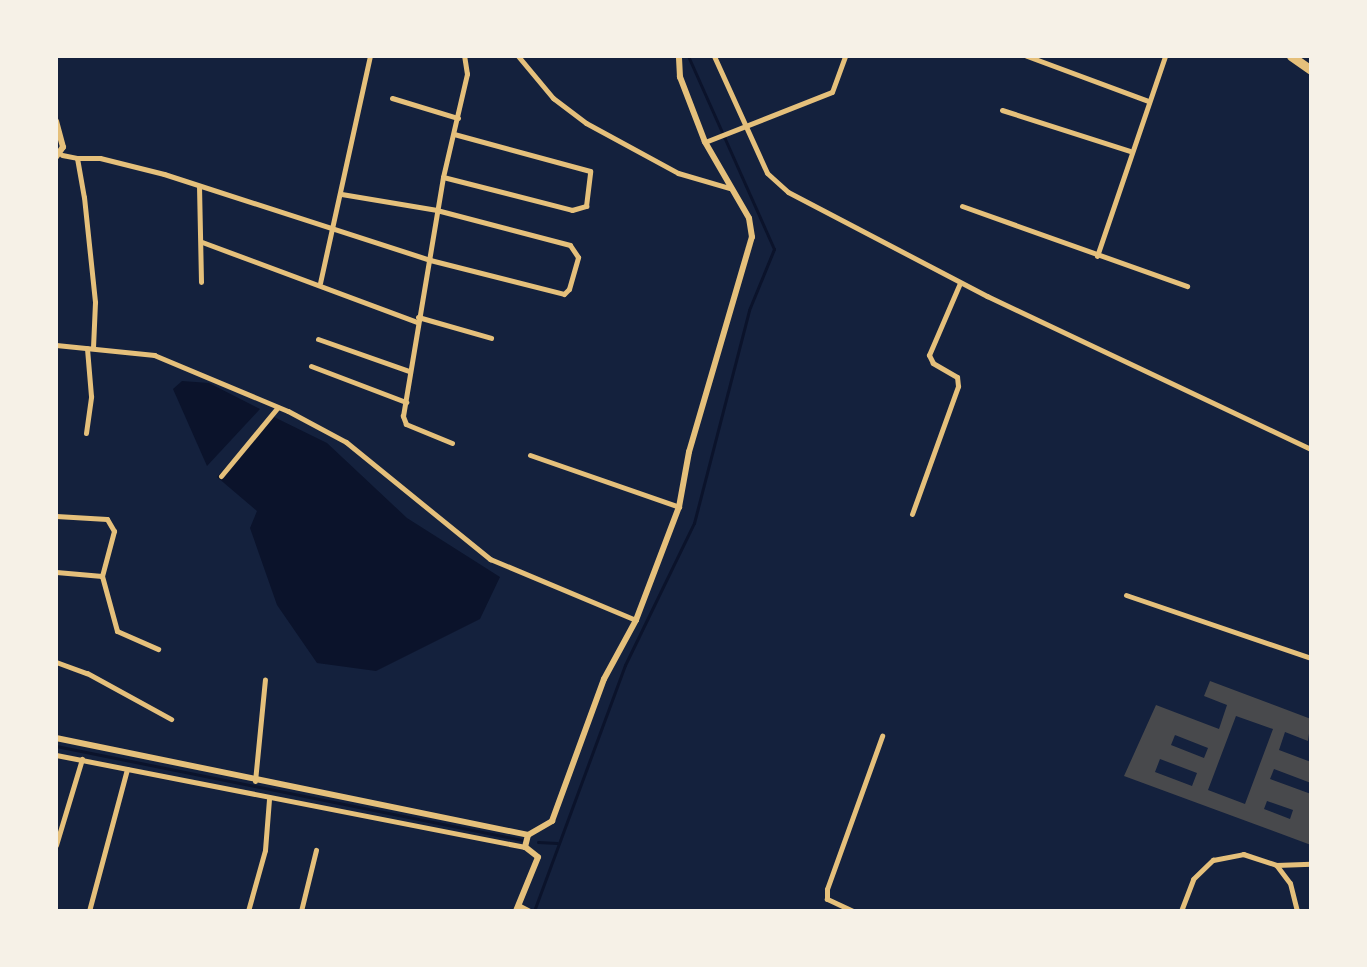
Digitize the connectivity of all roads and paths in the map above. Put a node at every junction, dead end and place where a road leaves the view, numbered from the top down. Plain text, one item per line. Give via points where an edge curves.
1 (370, 56) edge
2 (464, 56) edge
3 (518, 56) edge
4 (679, 56) edge
5 (714, 56) edge
6 (845, 56) edge
7 (1027, 56) edge
8 (1165, 56) edge
9 (1291, 56) edge
10 (1311, 70) edge
11 (392, 98) dead end
12 (1148, 101) junction
13 (1002, 110) dead end
14 (458, 118) junction
15 (56, 121) edge
16 (745, 126) junction
17 (454, 134) junction
18 (705, 142) junction
19 (1130, 151) junction
20 (59, 156) edge
21 (77, 158) junction
22 (443, 177) junction
23 (199, 186) junction
24 (729, 188) junction
25 (341, 194) junction
26 (962, 206) dead end
27 (437, 210) junction
28 (333, 232) junction
29 (202, 242) junction
30 (1097, 256) junction
31 (430, 260) junction
32 (201, 282) dead end
33 (320, 283) junction
34 (960, 283) junction
35 (1187, 286) dead end
36 (418, 320) junction
37 (491, 338) dead end
38 (318, 339) dead end
39 (56, 345) edge
40 (90, 348) junction
41 (311, 366) dead end
42 (409, 371) junction
43 (406, 402) junction
44 (278, 407) junction
45 (86, 433) dead end
46 (452, 443) dead end
47 (1311, 449) edge
48 (530, 455) dead end
49 (221, 476) dead end
50 (679, 507) junction
51 (912, 514) dead end
52 (56, 516) edge
53 (56, 572) edge
54 (102, 576) junction
55 (1126, 595) dead end
56 (636, 620) junction
57 (158, 649) dead end
58 (1311, 658) edge
59 (56, 662) edge
60 (265, 679) dead end
61 (171, 719) dead end
62 (882, 736) dead end
63 (56, 738) edge
64 (56, 755) edge
65 (82, 759) junction
66 (127, 769) junction
67 (255, 782) junction
68 (269, 799) junction
69 (528, 835) junction
70 (56, 845) edge
71 (525, 847) junction
72 (316, 850) dead end
73 (1311, 864) edge
74 (1276, 865) junction
75 (517, 908) edge
76 (89, 911) edge
77 (248, 911) edge
78 (301, 911) edge
79 (530, 911) edge
80 (853, 911) edge
81 (1181, 911) edge
82 (1297, 911) edge

1 - 25 street
2 - 14 street via 467,74
3 - 24 street via 553,98 586,123 678,173
4 - 18 street via 680,77
5 - 16 street
6 - 16 street via 832,92
7 - 12 street
8 - 12 street
9 - 10 highway
11 - 14 street
12 - 19 street
13 - 19 street
14 - 17 street
15 - 20 street
16 - 18 street
16 - 34 street via 777,184
17 - 22 street
17 - 22 street via 590,171 586,206 572,210
18 - 24 street
19 - 30 street
20 - 21 street
21 - 23 street via 100,158
21 - 40 street via 92,254
22 - 27 street
23 - 28 street
23 - 29 street
24 - 50 street via 749,218 752,237 689,452
25 - 27 street
25 - 28 street
26 - 30 street
27 - 31 street
27 - 31 street via 570,245 578,257 564,294
28 - 31 street
28 - 33 street
29 - 32 street
29 - 33 street
30 - 35 street
31 - 36 street
33 - 36 street via 362,304
34 - 47 street
34 - 51 street via 929,355 957,377 958,386
36 - 37 street
36 - 42 street
38 - 42 street
39 - 40 street
40 - 44 street via 154,355
40 - 45 street
41 - 43 street
42 - 43 street
43 - 46 street via 406,424
44 - 49 street
44 - 56 street via 346,442 490,559
48 - 50 street
50 - 56 street
52 - 54 street via 103,518 113,524
53 - 54 street
54 - 57 street via 117,631
55 - 58 street
56 - 69 street via 604,679 552,821
59 - 61 street
60 - 67 street
62 - 80 street via 827,889 827,899
63 - 67 street
64 - 65 street
65 - 66 street
65 - 70 street
66 - 68 street
66 - 76 street
67 - 69 street
68 - 71 street
68 - 77 street via 265,850
69 - 71 street
71 - 75 street via 538,857
72 - 78 street
73 - 74 street
74 - 81 street via 1243,854 1213,860 1193,879
74 - 82 street via 1290,883
75 - 79 street

